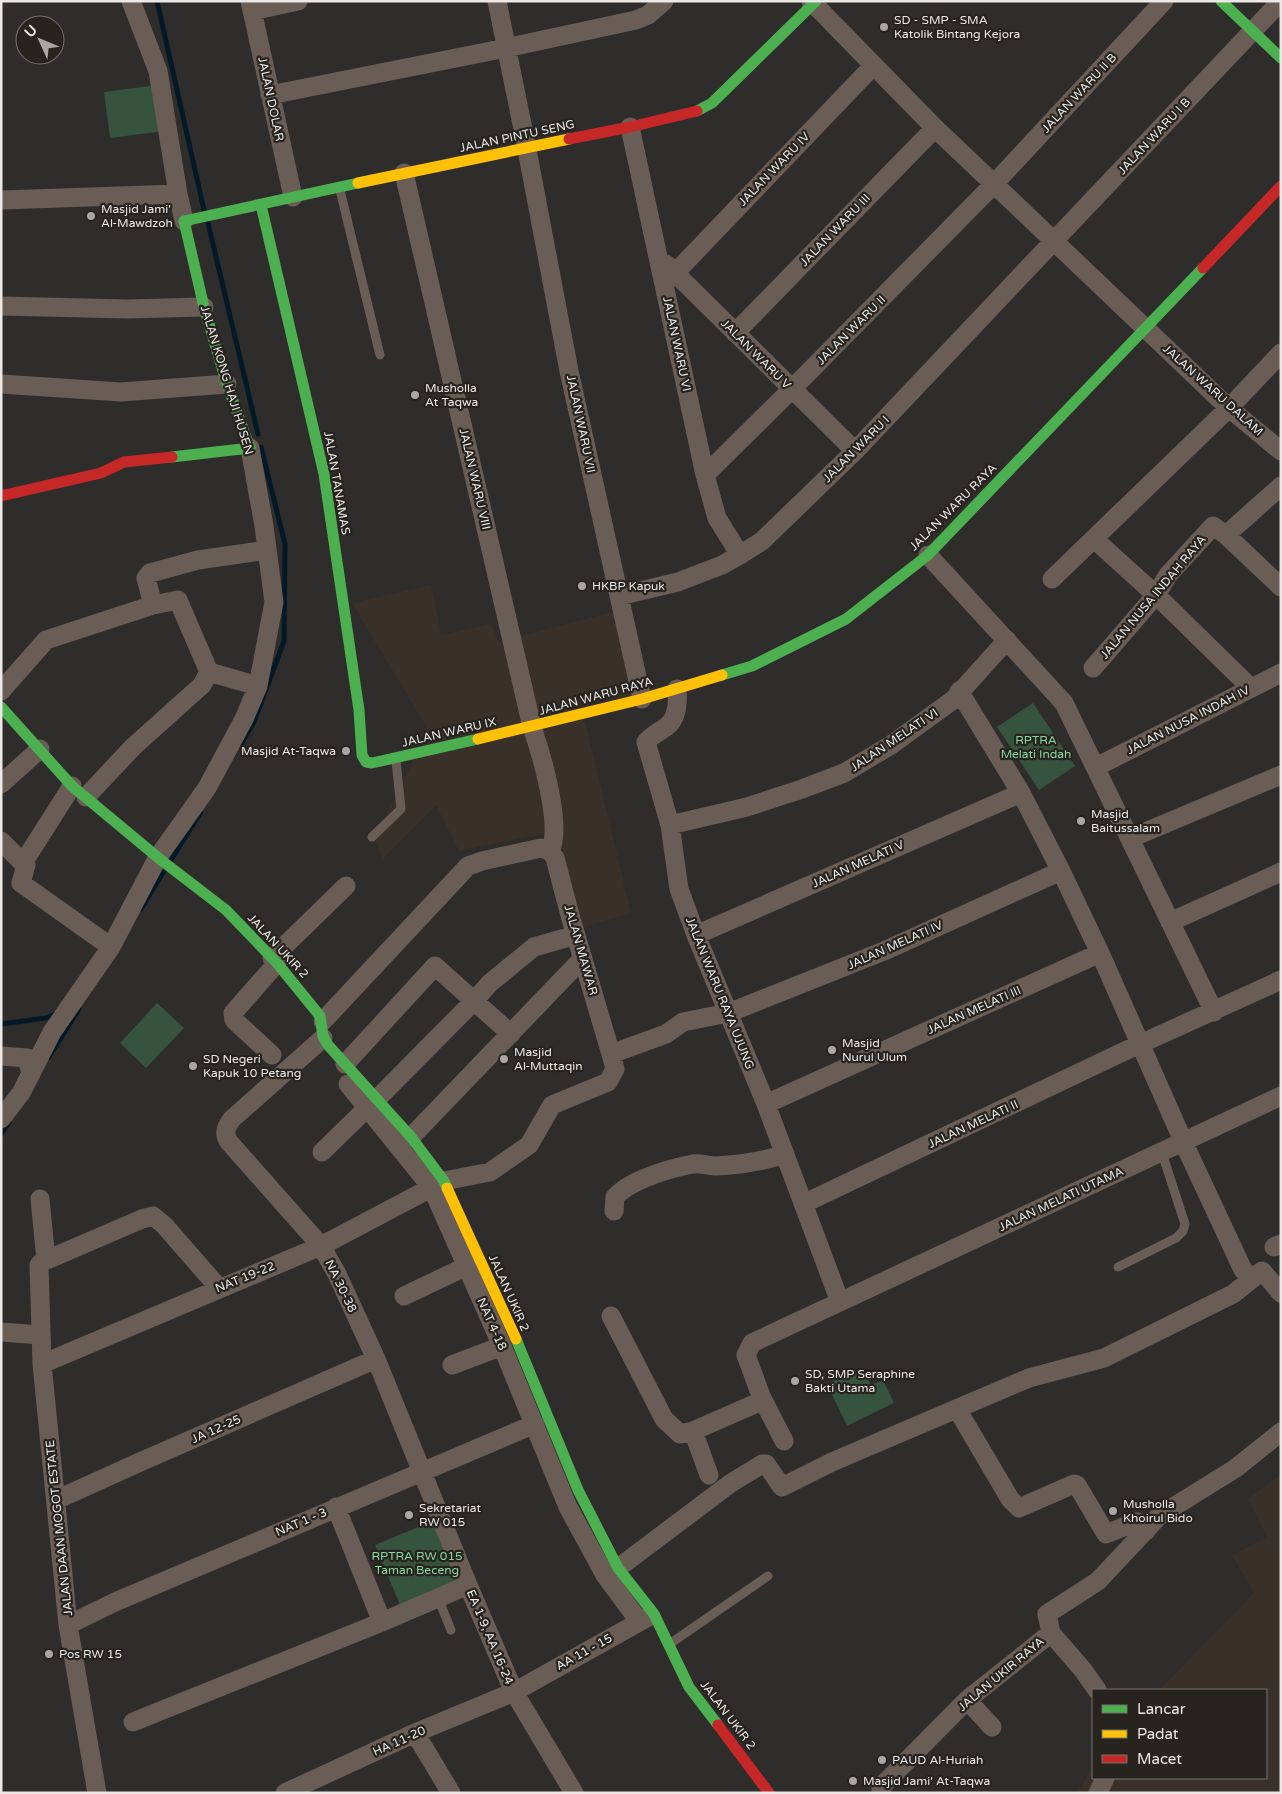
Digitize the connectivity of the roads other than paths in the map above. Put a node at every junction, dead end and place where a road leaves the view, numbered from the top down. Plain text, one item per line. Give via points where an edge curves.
1 (132, 1) edge
2 (298, 1) edge
3 (497, 1) edge
4 (664, 1) edge
5 (1164, 1) edge
6 (1221, 1) edge
7 (813, 2) edge
8 (1281, 2) edge
9 (251, 6) edge
10 (1253, 31) junction
11 (506, 48) junction
12 (1281, 58) edge
13 (874, 64) junction
14 (270, 95) junction
15 (630, 127) junction
16 (936, 128) junction
17 (527, 147) junction
18 (404, 173) junction
19 (994, 184) junction
20 (1281, 186) edge
21 (340, 187) junction
22 (178, 194) junction
23 (293, 198) junction
24 (1, 200) edge
25 (261, 205) junction
26 (188, 220) junction
27 (1055, 242) junction
28 (658, 256) junction
29 (675, 273) junction
30 (1, 306) edge
31 (204, 307) junction
32 (1146, 328) junction
33 (735, 333) junction
34 (1281, 353) edge
35 (380, 355) dead end
36 (1, 384) edge
37 (227, 384) junction
38 (792, 390) junction
39 (1229, 408) junction
40 (250, 448) junction
41 (855, 451) junction
42 (1281, 451) edge
43 (705, 475) junction
44 (1281, 486) edge
45 (1, 496) edge
46 (1226, 535) junction
47 (1094, 539) junction
48 (267, 550) junction
49 (928, 555) junction
50 (740, 556) junction
51 (1052, 580) dead end
52 (1281, 587) edge
53 (619, 596) junction
54 (1156, 596) junction
55 (153, 605) junction
56 (1007, 640) junction
57 (1093, 668) dead end
58 (209, 672) junction
59 (1281, 673) edge
60 (258, 686) junction
61 (1251, 688) junction
62 (677, 689) junction
63 (1, 691) edge
64 (960, 691) junction
65 (642, 699) junction
66 (1, 707) edge
67 (532, 727) junction
68 (40, 749) junction
69 (396, 758) junction
70 (372, 763) joint
71 (1096, 767) junction
72 (1281, 775) edge
73 (1, 784) edge
74 (79, 792) junction
75 (1021, 793) junction
76 (670, 825) junction
77 (372, 837) dead end
78 (1131, 838) junction
79 (1, 841) edge
80 (550, 851) junction
81 (160, 859) junction
82 (23, 863) junction
83 (1060, 871) junction
84 (1281, 872) edge
85 (346, 886) dead end
86 (1170, 922) junction
87 (576, 935) junction
88 (696, 935) junction
89 (111, 946) junction
90 (1100, 953) junction
91 (583, 958) junction
92 (274, 961) junction
93 (1281, 980) edge
94 (473, 1002) junction
95 (1214, 1012) junction
96 (728, 1013) junction
97 (321, 1034) junction
98 (511, 1034) junction
99 (1141, 1044) junction
100 (611, 1054) junction
101 (1, 1056) edge
102 (272, 1056) dead end
103 (345, 1064) junction
104 (31, 1074) junction
105 (1281, 1096) edge
106 (372, 1103) junction
107 (766, 1104) junction
108 (3, 1115) edge
109 (412, 1136) junction
110 (1183, 1142) junction
111 (322, 1152) dead end
112 (1162, 1153) junction
113 (786, 1154) junction
114 (438, 1184) junction
115 (40, 1199) dead end
116 (804, 1203) junction
117 (614, 1211) dead end
118 (321, 1246) junction
119 (44, 1261) junction
120 (467, 1266) junction
121 (1118, 1267) dead end
122 (1252, 1278) junction
123 (219, 1288) junction
124 (1281, 1293) edge
125 (404, 1296) dead end
126 (840, 1302) junction
127 (611, 1316) dead end
128 (1, 1332) edge
129 (41, 1334) junction
130 (502, 1346) junction
131 (376, 1359) junction
132 (42, 1364) junction
133 (452, 1365) dead end
134 (761, 1396) junction
135 (957, 1409) junction
136 (535, 1424) junction
137 (693, 1431) junction
138 (1281, 1432) edge
139 (784, 1440) dead end
140 (422, 1473) junction
141 (710, 1475) dead end
142 (56, 1500) junction
143 (336, 1507) junction
144 (1146, 1531) junction
145 (618, 1568) junction
146 (768, 1576) dead end
147 (468, 1585) junction
148 (438, 1598) junction
149 (647, 1618) junction
150 (382, 1622) junction
151 (68, 1626) junction
152 (451, 1630) dead end
153 (1051, 1633) junction
154 (669, 1644) junction
155 (1096, 1689) edge
156 (514, 1692) junction
157 (967, 1700) junction
158 (133, 1722) dead end
159 (992, 1727) dead end
160 (415, 1733) junction
161 (1105, 1779) edge
162 (316, 1786) edge
163 (97, 1793) edge
164 (285, 1793) edge
165 (450, 1793) edge
166 (574, 1793) edge
167 (769, 1793) edge
168 (881, 1793) edge
169 (1098, 1793) edge

1 - 22 street, JALAN KONG HAJI HUSEN via 158,71
2 - 9 street
3 - 11 street, JALAN WARU VII
4 - 11 street via 648,15 636,20
5 - 19 street, JALAN WARU II B
6 - 10 street
7 - 13 street
7 - 15 street, JALAN PINTU SENG via 712,103 697,111
8 - 10 street, JALAN WARU I B
9 - 14 street, JALAN DOLAR
10 - 12 street
10 - 27 street, JALAN WARU I B
11 - 14 street
11 - 17 street, JALAN WARU VII
13 - 16 street
13 - 29 street, JALAN WARU IV
14 - 23 street, JALAN DOLAR
15 - 17 street, JALAN PINTU SENG
15 - 28 street, JALAN WARU VI
16 - 19 street
16 - 33 street, JALAN WARU III
17 - 18 street, JALAN PINTU SENG
17 - 53 street, JALAN WARU VII via 570,371
18 - 21 street, JALAN PINTU SENG
18 - 67 street, JALAN WARU VIII
19 - 27 street
19 - 38 street, JALAN WARU II
20 - 32 street, JALAN WARU RAYA
21 - 23 street, JALAN PINTU SENG
21 - 35 lane
22 - 24 street
22 - 26 street, JALAN KONG HAJI HUSEN
23 - 25 street, JALAN PINTU SENG
25 - 26 street, JALAN PINTU SENG
25 - 70 street, JALAN TANAMAS via 324,474 359,710 362,756 366,762
26 - 31 street, JALAN KONG HAJI HUSEN
27 - 32 street
27 - 41 street, JALAN WARU I
28 - 29 street, JALAN WARU V
28 - 43 street, JALAN WARU VI
29 - 33 street, JALAN WARU V
30 - 31 street
31 - 37 street, JALAN KONG HAJI HUSEN
32 - 39 street, JALAN WARU DALAM
32 - 49 street, JALAN WARU RAYA
33 - 38 street, JALAN WARU V
34 - 39 street
36 - 37 street via 121,392
37 - 40 street, JALAN KONG HAJI HUSEN
38 - 41 street, JALAN WARU V
38 - 43 street, JALAN WARU II
39 - 42 street, JALAN WARU DALAM
39 - 47 street
40 - 45 street via 124,462 101,473
40 - 48 street, JALAN KONG HAJI HUSEN
41 - 50 street, JALAN WARU I via 762,541
43 - 50 street, JALAN WARU VI via 717,518
44 - 46 street, JALAN NUSA INDAH RAYA
46 - 52 street
46 - 54 street, JALAN NUSA INDAH RAYA via 1213,526 1168,575
47 - 51 street
47 - 54 street
48 - 55 street via 198,560 150,573 146,578
48 - 60 street, JALAN KONG HAJI HUSEN via 274,602
49 - 56 street
49 - 62 street, JALAN WARU RAYA via 846,620 752,666
50 - 53 street, JALAN WARU I via 678,582
53 - 65 street, JALAN WARU VII
54 - 57 street, JALAN NUSA INDAH RAYA
54 - 61 street
55 - 58 street via 178,600
55 - 63 street via 46,640
56 - 64 street, JALAN MELATI VI
56 - 71 street via 1064,703
58 - 60 street
58 - 74 street via 202,685
59 - 61 street, JALAN NUSA INDAH IV
60 - 81 street, JALAN KONG HAJI HUSEN via 207,788
61 - 71 street, JALAN NUSA INDAH IV
62 - 65 street, JALAN WARU RAYA
62 - 76 street, JALAN WARU RAYA UJUNG via 678,701 669,725 646,742
64 - 75 street
64 - 76 street, JALAN MELATI VI via 891,745 844,773 747,807
65 - 67 street, JALAN WARU RAYA
66 - 68 street, JALAN UKIR 2
67 - 69 street, JALAN WARU IX
67 - 80 street via 544,759 553,817 554,844
68 - 73 street
68 - 74 street, JALAN UKIR 2
69 - 70 street, JALAN WARU IX
69 - 77 lane via 401,809
71 - 78 street
72 - 78 street
74 - 81 street, JALAN UKIR 2
74 - 82 street
75 - 83 street
75 - 88 street, JALAN MELATI V
76 - 88 street, JALAN WARU RAYA UJUNG via 678,889
78 - 86 street
79 - 82 street
80 - 87 street, JALAN MAWAR via 556,858
80 - 97 street via 541,848 468,866
81 - 89 street, JALAN KONG HAJI HUSEN
81 - 92 street, JALAN UKIR 2 via 226,910
82 - 89 street via 26,865 21,883
83 - 90 street
83 - 96 street, JALAN MELATI IV via 884,951
84 - 86 street
85 - 92 street
86 - 95 street
87 - 91 street, JALAN MAWAR
87 - 94 street via 534,947 490,983
88 - 96 street, JALAN WARU RAYA UJUNG
89 - 104 street, JALAN KONG HAJI HUSEN via 52,1032
90 - 99 street
90 - 107 street, JALAN MELATI III
91 - 98 street
91 - 100 street, JALAN MAWAR
92 - 97 street, JALAN UKIR 2 via 316,1009
92 - 102 street via 233,1013 234,1020
93 - 95 street, JALAN MELATI II
94 - 98 street
94 - 103 street via 434,966
94 - 106 street
95 - 99 street, JALAN MELATI II
96 - 100 street via 683,1022 666,1034
96 - 107 street, JALAN WARU RAYA UJUNG
97 - 103 street, JALAN UKIR 2
97 - 106 street, NAT 4-18
97 - 118 street, NA 30-38 via 225,1130 229,1142
98 - 109 street
99 - 110 street
99 - 116 street, JALAN MELATI II
100 - 114 street, JALAN MAWAR via 615,1070 608,1082 552,1105 529,1145 490,1172
101 - 104 street via 26,1058
103 - 106 street, JALAN UKIR 2
104 - 108 street, JALAN KONG HAJI HUSEN
105 - 110 street, JALAN MELATI UTAMA
106 - 109 street, JALAN UKIR 2
106 - 111 street
106 - 114 street, NAT 4-18
107 - 113 street, JALAN WARU RAYA UJUNG
109 - 114 street, JALAN UKIR 2
110 - 112 street, JALAN MELATI UTAMA
110 - 122 street via 1243,1270
112 - 121 lane via 1185,1224 1176,1238
112 - 126 street, JALAN MELATI UTAMA
113 - 116 street, JALAN WARU RAYA UJUNG
113 - 117 street via 772,1159 716,1166 694,1164 640,1180 622,1189 615,1197
114 - 118 street, NAT 19-22
114 - 120 street, NAT 4-18
114 - 145 street, JALAN UKIR 2 via 516,1340 578,1490
115 - 119 street, JALAN DAAN MOGOT ESTATE
116 - 126 street, JALAN WARU RAYA UJUNG
118 - 123 street, NAT 19-22
118 - 131 street, NA 30-38
119 - 123 street via 152,1216 164,1225
119 - 129 street, JALAN DAAN MOGOT ESTATE via 38,1271
120 - 125 street
120 - 130 street, NAT 4-18
122 - 124 street via 1262,1271
122 - 135 street via 1233,1294 1104,1358 1029,1378
123 - 132 street, NAT 19-22
126 - 134 street, JALAN MELATI UTAMA via 752,1343 746,1355
127 - 137 street via 664,1419 680,1434
128 - 129 street
129 - 132 street, JALAN DAAN MOGOT ESTATE
130 - 133 street
130 - 136 street, NAT 4-18
131 - 140 street, NA 30-38
131 - 142 street, JA 12-25
132 - 142 street, JALAN DAAN MOGOT ESTATE
134 - 137 street via 757,1403
134 - 139 street, JALAN MELATI UTAMA
135 - 144 street via 1010,1500 1019,1508 1074,1484 1106,1534 1136,1522
135 - 145 street via 782,1487 766,1464 762,1464
136 - 140 street, NAT 1 - 3
136 - 149 street, NAT 4-18 via 568,1507 605,1574
137 - 141 street
138 - 144 street, JALAN UKIR RAYA via 1236,1468 1159,1516
140 - 143 street, NAT 1 - 3
140 - 147 street, EA 1-9, AA 16-24
142 - 151 street, JALAN DAAN MOGOT ESTATE
143 - 150 street
143 - 151 street, NAT 1 - 3 via 115,1602
144 - 153 street, JALAN UKIR RAYA via 1098,1581 1048,1614
145 - 149 street, JALAN UKIR 2
146 - 154 lane
147 - 148 street
147 - 156 street, EA 1-9, AA 16-24
148 - 150 street
148 - 152 lane
149 - 154 street, JALAN UKIR 2
149 - 156 street, AA 11 - 15
150 - 158 street
151 - 163 street, JALAN DAAN MOGOT ESTATE
153 - 155 street
153 - 157 street, JALAN UKIR RAYA
154 - 167 street, JALAN UKIR 2 via 689,1687
156 - 160 street, HA 11-20
156 - 166 street, EA 1-9, AA 16-24
157 - 159 street
157 - 168 street, JALAN UKIR RAYA via 881,1787
160 - 162 street, HA 11-20
160 - 165 street
161 - 169 street
162 - 164 street, HA 11-20

